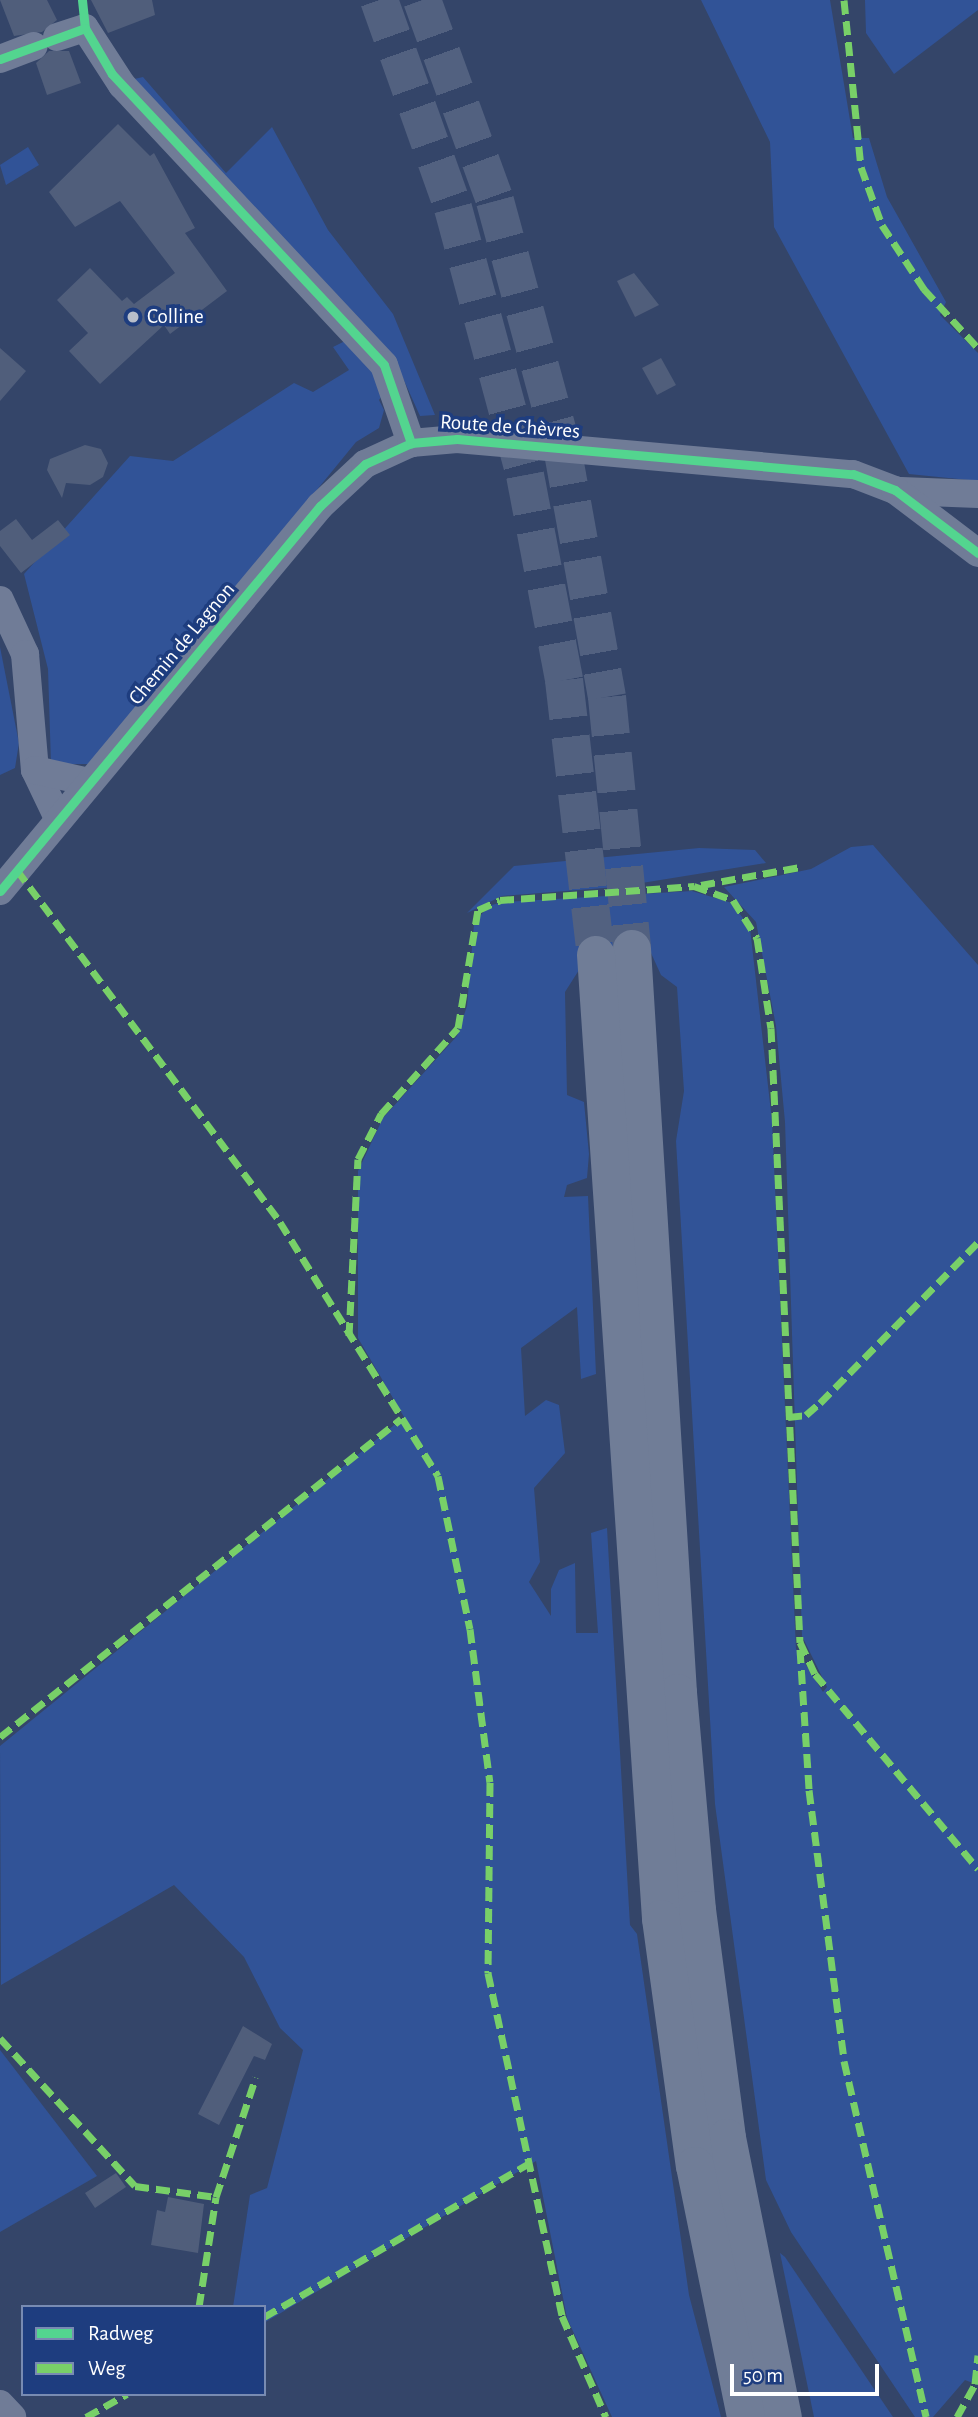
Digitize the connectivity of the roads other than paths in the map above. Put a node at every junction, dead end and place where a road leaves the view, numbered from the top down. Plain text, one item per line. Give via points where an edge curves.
1 (0, 59) edge
2 (411, 443) junction
3 (895, 490) junction
4 (978, 494) edge
5 (978, 499) edge
6 (976, 551) edge
7 (0, 600) edge
8 (35, 770) junction
9 (89, 782) junction
10 (59, 820) junction
11 (0, 891) edge
12 (0, 2404) edge
13 (12, 2417) edge
14 (746, 2417) edge
15 (783, 2417) edge

1 - 2 street, Route de Chèvres via 85,28 122,85 384,365
2 - 3 street, Route de Chèvres via 457,439 832,470
2 - 9 street, Chemin de Lagnon via 365,464 339,486
3 - 4 street
3 - 6 street, Route de Chèvres
5 - 6 street via 966,528
7 - 8 street via 25,654
8 - 9 street
8 - 10 street
9 - 10 street, Chemin de Lagnon
10 - 11 street, Chemin de Lagnon
12 - 13 street
14 - 15 highway via 695,2166 661,1919 614,952 697,1910 727,2138

